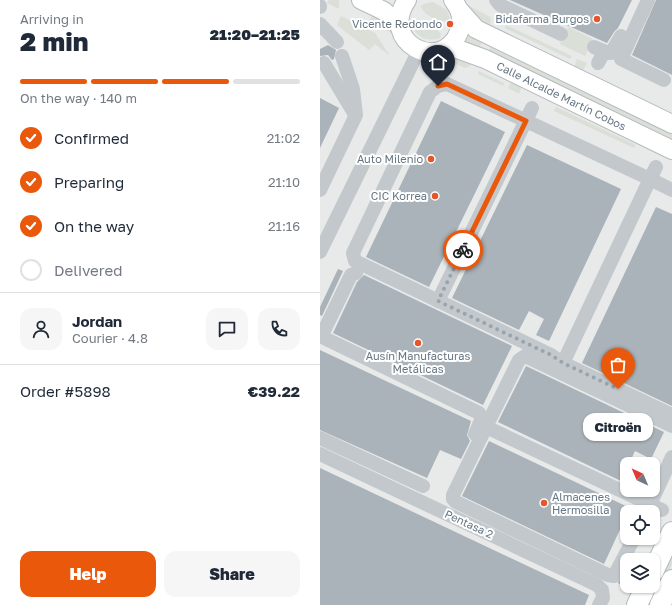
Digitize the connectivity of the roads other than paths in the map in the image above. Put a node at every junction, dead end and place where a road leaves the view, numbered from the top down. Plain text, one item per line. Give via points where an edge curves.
1 (361, 0) edge
2 (407, 0) edge
3 (496, 0) edge
4 (638, 0) edge
5 (648, 0) edge
6 (457, 6) edge
7 (320, 24) edge
8 (399, 24) junction
9 (561, 34) dead end
10 (337, 42) dead end
11 (449, 46) junction
12 (419, 50) junction
13 (599, 54) dead end
14 (342, 56) dead end
15 (324, 64) dead end
16 (664, 80) dead end
17 (532, 108) dead end
18 (358, 117) junction
19 (526, 121) junction
20 (672, 124) edge
21 (672, 150) edge
22 (653, 173) junction
23 (320, 190) edge
24 (672, 190) edge
25 (320, 252) edge
26 (356, 273) dead end
27 (438, 301) junction
28 (321, 336) edge
29 (563, 363) junction
30 (672, 415) edge
31 (672, 426) edge
32 (486, 427) junction
33 (320, 438) edge
34 (320, 454) edge
35 (672, 457) edge
36 (458, 469) dead end
37 (423, 486) dead end
38 (647, 505) edge
39 (654, 505) edge
40 (672, 532) edge
41 (630, 545) edge
42 (660, 557) edge
43 (672, 580) edge
44 (643, 593) edge
45 (599, 605) edge
46 (637, 605) edge
47 (660, 605) edge

1 - 8 main road via 384,11
2 - 8 main road
3 - 9 street via 500,5
4 - 13 street via 614,50 608,54
5 - 16 street via 620,57 624,68
6 - 11 main road via 462,21 456,39
6 - 20 main road, Calle Alcalde Martín Cobos via 476,29
7 - 10 street
8 - 12 main road via 405,40
11 - 12 main road via 435,52
11 - 21 main road, Calle Alcalde Martín Cobos via 485,59
12 - 25 street
14 - 18 street via 353,89
15 - 18 street
17 - 19 street
18 - 23 street
19 - 22 street
19 - 27 street
19 - 27 street via 447,84 438,86 430,92 371,206 353,253 356,261
22 - 24 street
22 - 29 street
26 - 28 street via 351,275
27 - 29 street
28 - 36 street via 480,413 482,418
29 - 30 street
31 - 32 street via 522,356
32 - 38 street
32 - 41 street via 453,495 456,502 608,575 614,576
33 - 37 street
34 - 45 street, Pentasa 2 via 597,585 602,590 603,598
35 - 39 street
40 - 42 highway
43 - 47 highway
44 - 46 highway

